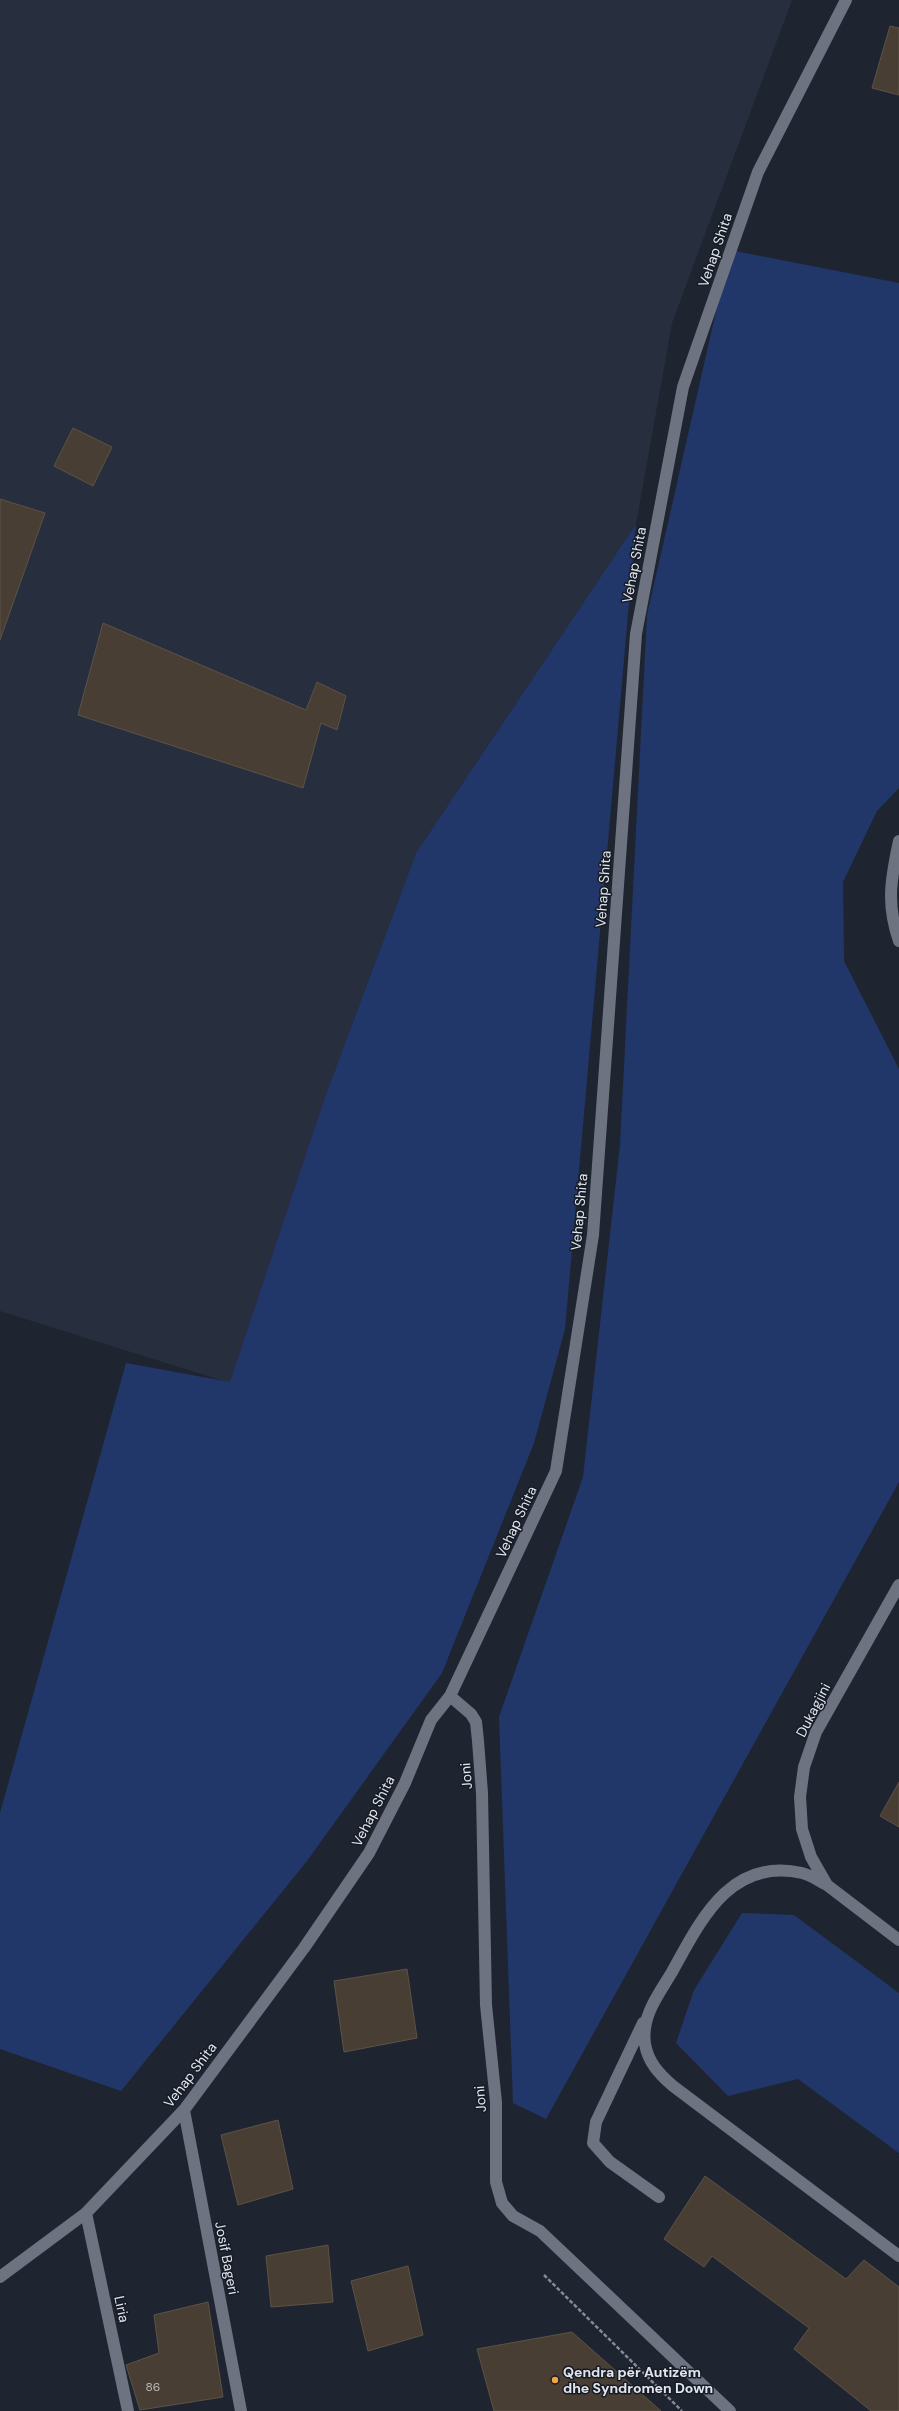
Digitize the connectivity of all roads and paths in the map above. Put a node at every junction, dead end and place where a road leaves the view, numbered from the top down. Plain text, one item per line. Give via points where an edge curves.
1 (846, 0) edge
2 (899, 841) edge
3 (899, 940) edge
4 (899, 1585) edge
5 (450, 1696) junction
6 (827, 1885) junction
7 (899, 1940) edge
8 (646, 2018) junction
9 (184, 2110) junction
10 (659, 2197) dead end
11 (86, 2213) junction
12 (899, 2256) edge
13 (0, 2277) edge
14 (128, 2411) edge
15 (241, 2411) edge
16 (730, 2411) edge

1 - 5 street, Vehap Shita via 758,172 683,388 636,634 593,1235 556,1471
2 - 3 street via 890,881 893,923
4 - 6 street, Dukagjini via 816,1732 804,1767 800,1797 802,1829 811,1858
5 - 9 street, Vehap Shita via 431,1720 404,1783 369,1853 304,1948
5 - 16 street, Joni via 471,1714 476,1722 478,1741 482,1793 486,2005 497,2116 496,2182 502,2203 512,2216 540,2231
6 - 7 street, Dukagjini
6 - 8 street via 804,1873 780,1871 756,1874 737,1882 719,1897 700,1921
8 - 10 street via 596,2122 593,2143 610,2162
8 - 12 street via 647,2053 659,2074
9 - 11 street, Vehap Shita
9 - 15 street, Josif Bageri
11 - 13 street, Vehap Shita
11 - 14 street, Liria

